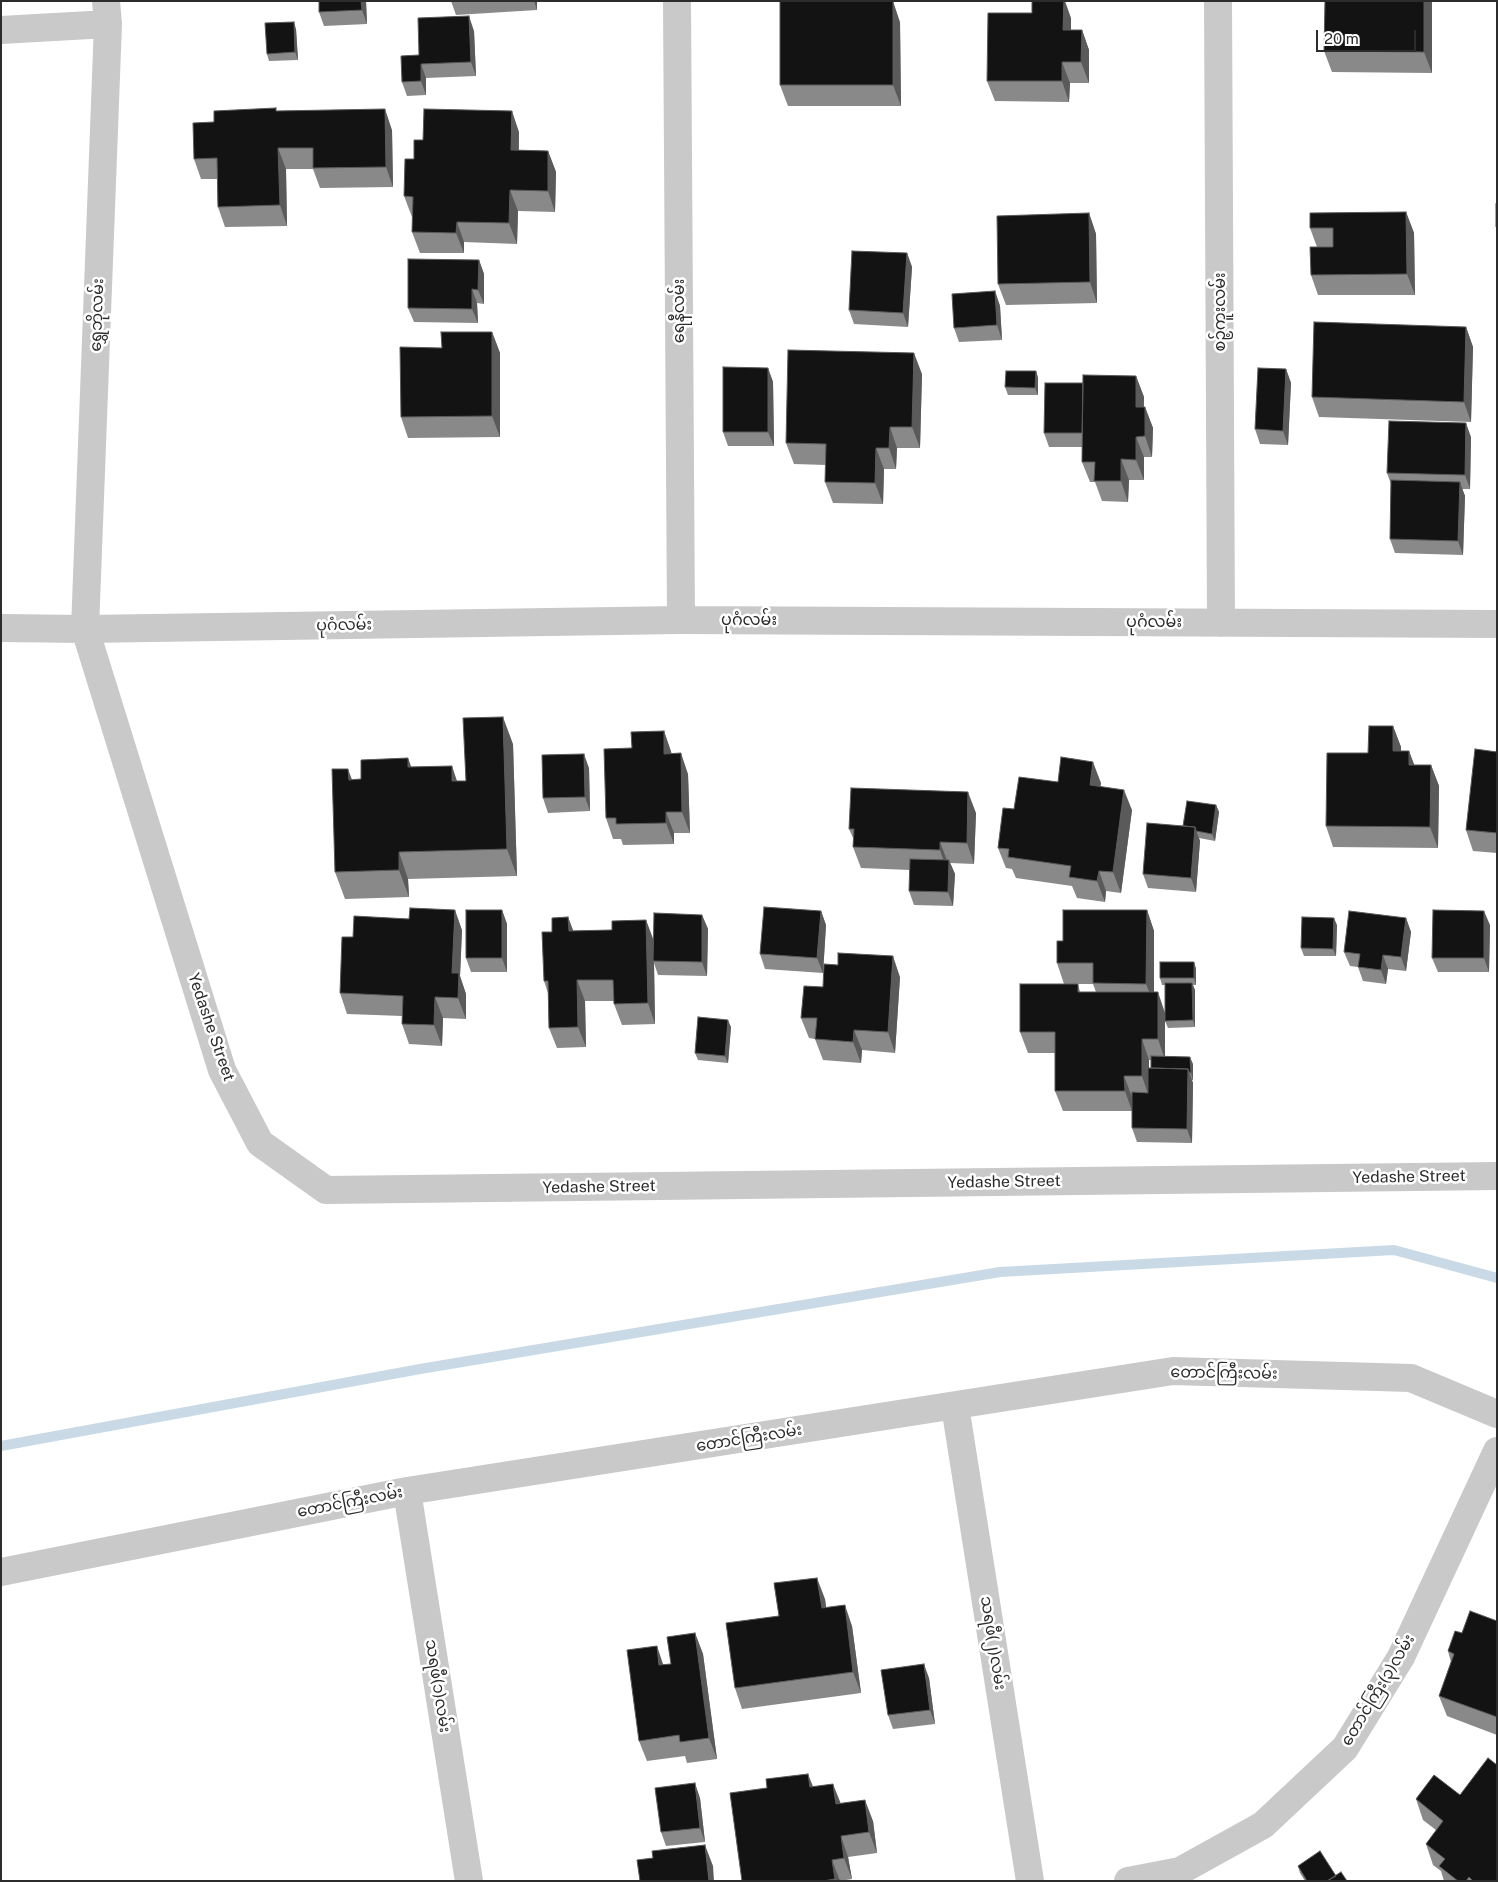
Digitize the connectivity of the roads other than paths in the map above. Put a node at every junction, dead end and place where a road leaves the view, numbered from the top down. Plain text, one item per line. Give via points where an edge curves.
1 (677, 1) edge
2 (1218, 1) edge
3 (107, 13) edge
4 (1, 30) edge
5 (681, 620) junction
6 (1221, 622) junction
7 (1497, 624) edge
8 (1, 628) edge
9 (85, 629) junction
10 (1497, 1176) edge
11 (955, 1406) junction
12 (1497, 1414) edge
13 (1497, 1451) edge
14 (408, 1491) junction
15 (1, 1572) edge
16 (469, 1881) edge
17 (1030, 1881) edge
18 (1128, 1881) edge

1 - 5 street, ရေနီလမ်း
2 - 6 street, စဉ့်ကူးလမ်း
3 - 4 street
3 - 9 street, ရွှေဘိုလမ်း
5 - 6 street, ပုဂံလမ်း
5 - 9 street, ပုဂံလမ်း
6 - 7 street, ပုဂံလမ်း
8 - 9 street, ပုဂံလမ်း
9 - 10 street, Yedashe Street via 222,1070 260,1143 326,1190
11 - 12 street, တောင်ကြီးလမ်း via 1173,1370 1411,1378
11 - 14 street, တောင်ကြီးလမ်း
11 - 17 street, သရဖီ(၂)လမ်း
13 - 18 street, တောင်ကြီး(၃)လမ်း via 1401,1657 1345,1748 1263,1825 1180,1871
14 - 15 street, တောင်ကြီးလမ်း
14 - 16 street, သရဖီ(၁)လမ်း

